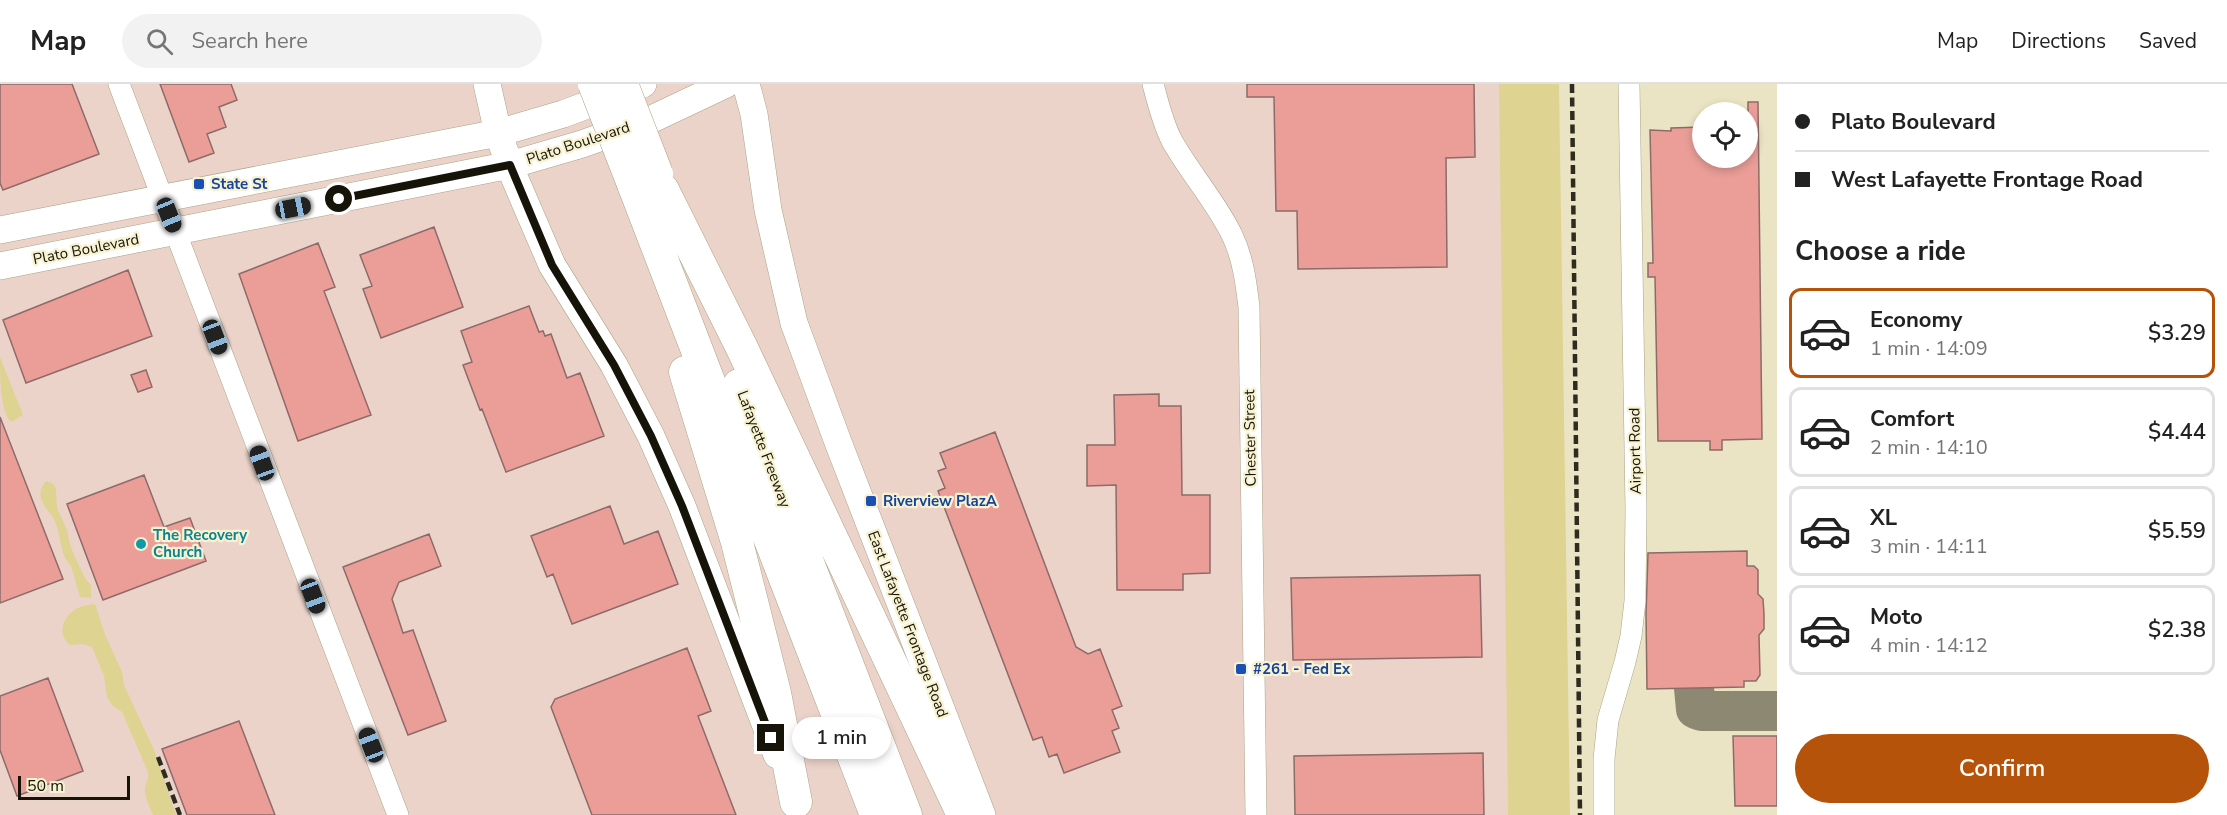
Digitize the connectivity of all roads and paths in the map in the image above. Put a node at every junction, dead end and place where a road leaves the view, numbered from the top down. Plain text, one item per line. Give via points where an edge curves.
1 (119, 84) edge
2 (487, 84) edge
3 (594, 84) edge
4 (621, 84) edge
5 (643, 84) edge
6 (726, 84) edge
7 (746, 84) edge
8 (1153, 84) edge
9 (1629, 84) edge
10 (498, 133) junction
11 (510, 165) junction
12 (648, 187) junction
13 (162, 197) junction
14 (0, 230) edge
15 (176, 232) junction
16 (0, 266) edge
17 (798, 809) edge
18 (398, 815) edge
19 (876, 815) edge
20 (906, 815) edge
21 (963, 815) edge
22 (982, 815) edge
23 (1256, 815) edge
24 (1605, 815) edge

1 - 13 street
2 - 10 main road
3 - 12 highway, Lafayette Freeway, bridge
4 - 12 highway, Lafayette Freeway, bridge
5 - 10 main road
6 - 11 main road, Plato Boulevard via 652,119
7 - 22 main road, East Lafayette Frontage Road via 768,210 794,323
8 - 23 street, Chester Street via 1171,139 1225,220 1246,281
9 - 24 street, Airport Road via 1635,601 1631,636 1608,720
10 - 11 main road
10 - 13 main road
11 - 15 main road, Plato Boulevard
11 - 17 main road via 552,265 614,365 651,436 682,506
12 - 17 highway via 665,309 737,542 775,693
12 - 19 highway, Lafayette Freeway
12 - 20 highway, Lafayette Freeway
12 - 21 highway via 741,346
13 - 14 main road
13 - 15 street
15 - 16 main road, Plato Boulevard
15 - 18 street

